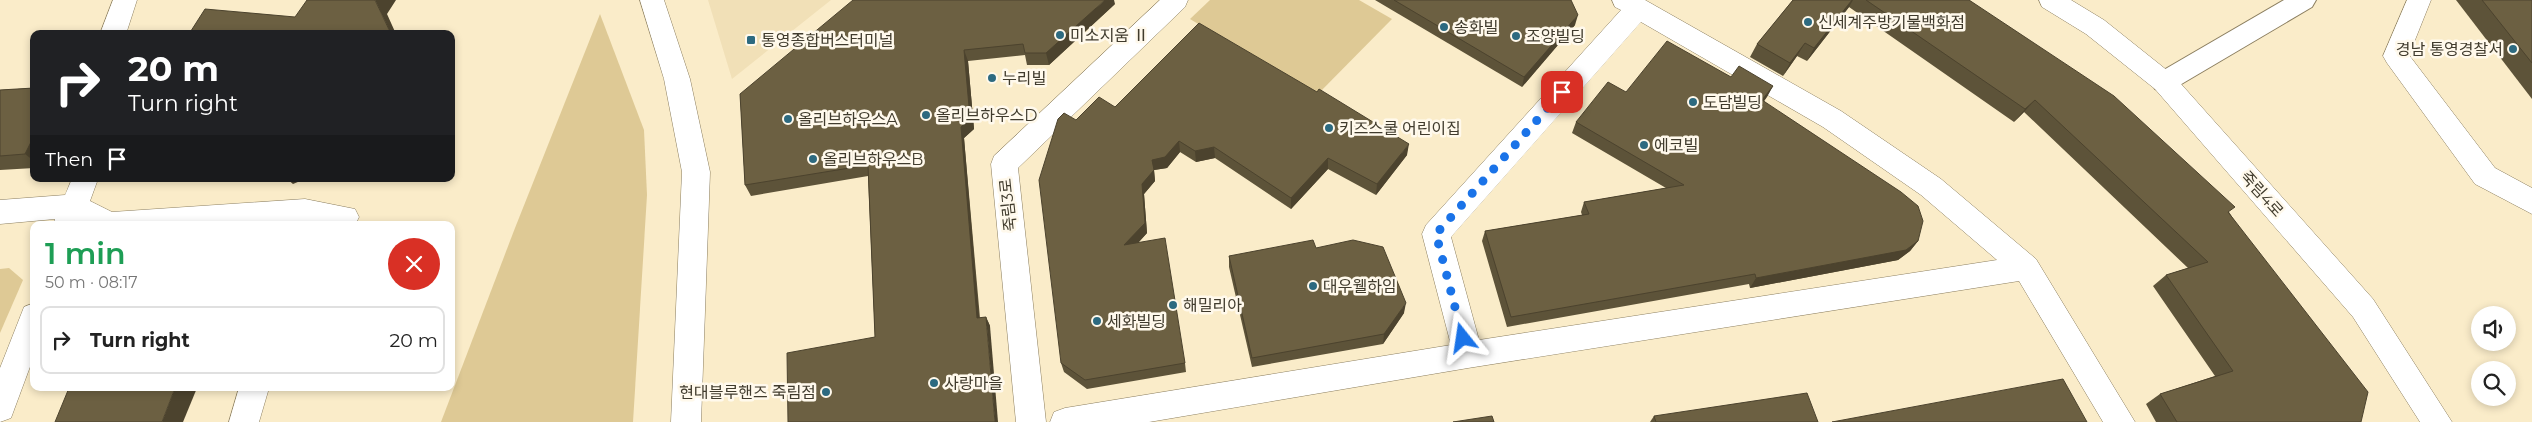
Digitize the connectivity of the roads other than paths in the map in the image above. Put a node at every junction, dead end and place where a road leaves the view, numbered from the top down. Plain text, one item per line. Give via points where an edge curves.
1 (126, 0) edge
2 (652, 0) edge
3 (1176, 0) edge
4 (2051, 0) edge
5 (2304, 0) edge
6 (2419, 0) edge
7 (1631, 4) edge
8 (114, 30) edge
9 (2164, 82) junction
10 (84, 182) edge
11 (2532, 202) edge
12 (0, 212) edge
13 (71, 216) edge
14 (345, 217) dead end
15 (303, 218) edge
16 (95, 221) edge
17 (206, 221) edge
18 (2026, 268) junction
19 (30, 327) edge
20 (1468, 356) junction
21 (253, 391) edge
22 (0, 408) edge
23 (244, 422) edge
24 (686, 422) edge
25 (1031, 422) edge
26 (1065, 422) edge
27 (2120, 422) edge
28 (2437, 422) edge

1 - 8 street
2 - 24 street via 676,79 696,172
3 - 25 street, 죽림3로 via 1004,164
4 - 9 street, 죽림4로 via 2095,27
5 - 9 lane
6 - 11 street via 2396,56 2485,176
7 - 18 street via 1832,119 1931,187
7 - 20 street via 1436,234
9 - 28 street, 죽림4로 via 2363,308
10 - 13 street
12 - 13 street
13 - 16 street
14 - 15 street
15 - 17 street
18 - 20 street
18 - 27 street
19 - 22 street
20 - 26 street
21 - 23 street

